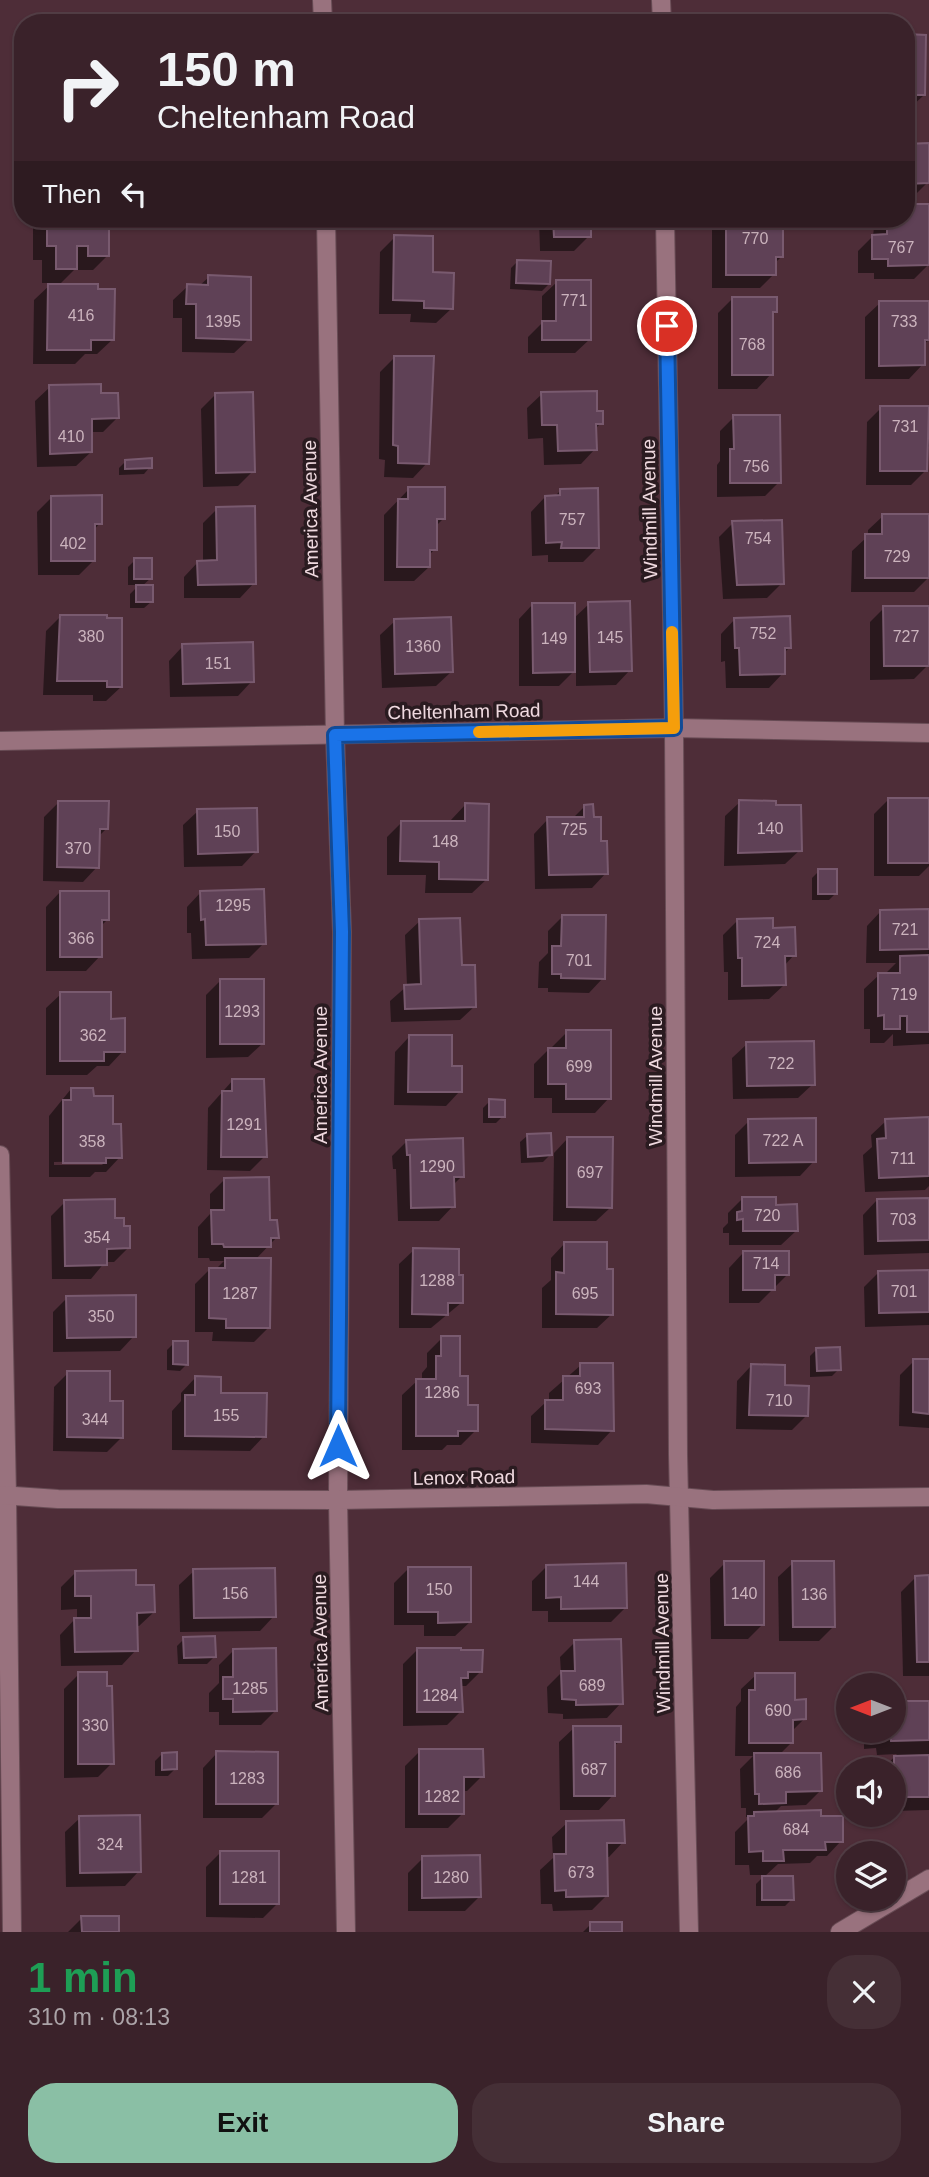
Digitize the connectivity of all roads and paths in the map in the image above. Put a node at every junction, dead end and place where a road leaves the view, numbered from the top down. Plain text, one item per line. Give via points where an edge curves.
1 (326, 228) edge
2 (665, 228) edge
3 (674, 728) junction
4 (929, 733) edge
5 (335, 735) junction
6 (0, 741) edge
7 (0, 1155) edge
8 (4, 1495) edge
9 (680, 1497) junction
10 (929, 1497) edge
11 (338, 1500) junction
12 (929, 1879) edge
13 (12, 1932) edge
14 (346, 1932) edge
15 (689, 1932) edge
16 (839, 1932) edge

1 - 5 street, America Avenue
2 - 3 street, Windmill Avenue
3 - 4 street, Cheltenham Road
3 - 5 street, Cheltenham Road
3 - 9 street, Windmill Avenue
5 - 6 street, Cheltenham Road
5 - 11 street, America Avenue via 342,932
7 - 8 street
8 - 11 street, Lenox Road
8 - 13 street
9 - 10 street, Lenox Road
9 - 11 street, Lenox Road
9 - 15 street, Windmill Avenue
11 - 14 street, America Avenue
12 - 16 street

